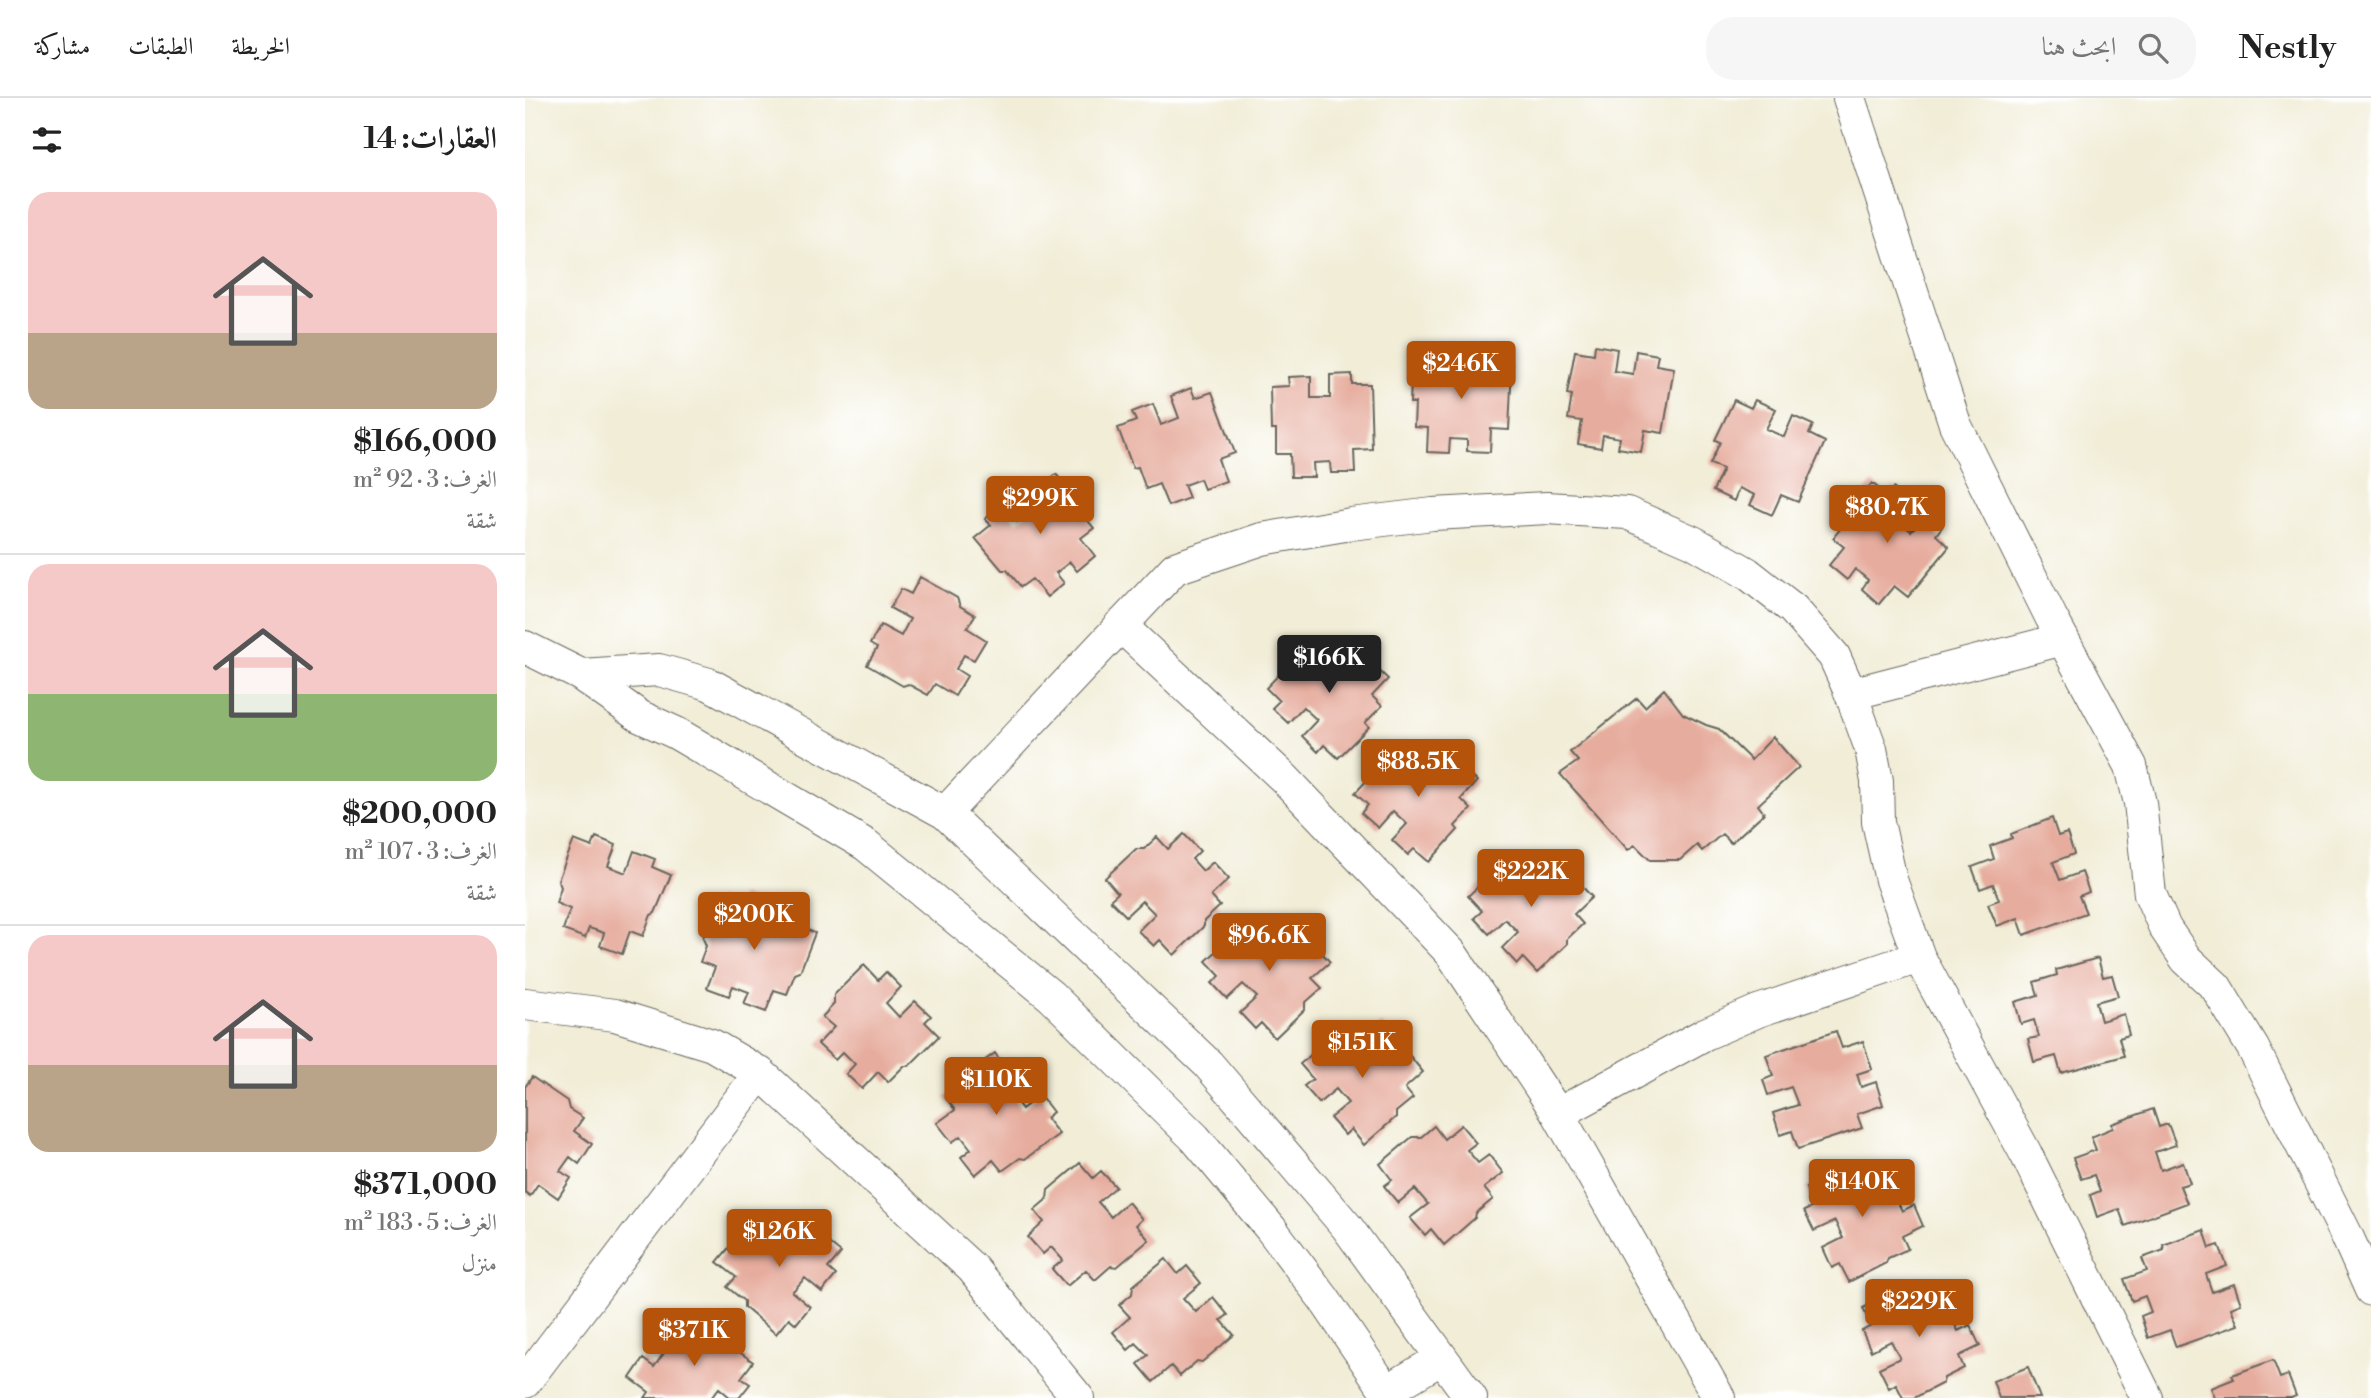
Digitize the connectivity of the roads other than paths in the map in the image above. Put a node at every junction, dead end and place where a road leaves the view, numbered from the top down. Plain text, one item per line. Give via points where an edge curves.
1 (1849, 98) edge
2 (1120, 625) junction
3 (2063, 639) junction
4 (525, 647) edge
5 (581, 675) junction
6 (1851, 694) junction
7 (945, 813) junction
8 (1919, 957) junction
9 (525, 1004) edge
10 (760, 1073) junction
11 (1558, 1114) junction
12 (2371, 1290) edge
13 (1442, 1358) junction
14 (525, 1382) edge
15 (1389, 1394) edge
16 (1078, 1398) edge
17 (1471, 1398) edge
18 (1719, 1398) edge
19 (2147, 1398) edge

1 - 3 street via 1955,424
2 - 6 street via 1175,568 1262,539 1433,514 1547,508 1627,513 1693,542 1747,573 1793,609 1834,656
2 - 7 street
2 - 11 street via 1285,779 1451,953
3 - 6 street
3 - 12 street via 2131,766 2150,894 2160,916 2186,959 2216,987 2253,1048
4 - 5 street
5 - 7 street via 659,670 709,684
5 - 15 street via 639,716 676,733 866,845 1051,996 1195,1138 1271,1229
6 - 8 street via 1871,749 1878,822 1891,880
7 - 13 street via 1208,1064 1347,1227
8 - 11 street via 1758,1011
8 - 19 street via 2026,1154
9 - 10 street via 615,1015 712,1045
10 - 14 street
10 - 16 street via 972,1268
11 - 18 street
13 - 15 street
13 - 17 street

